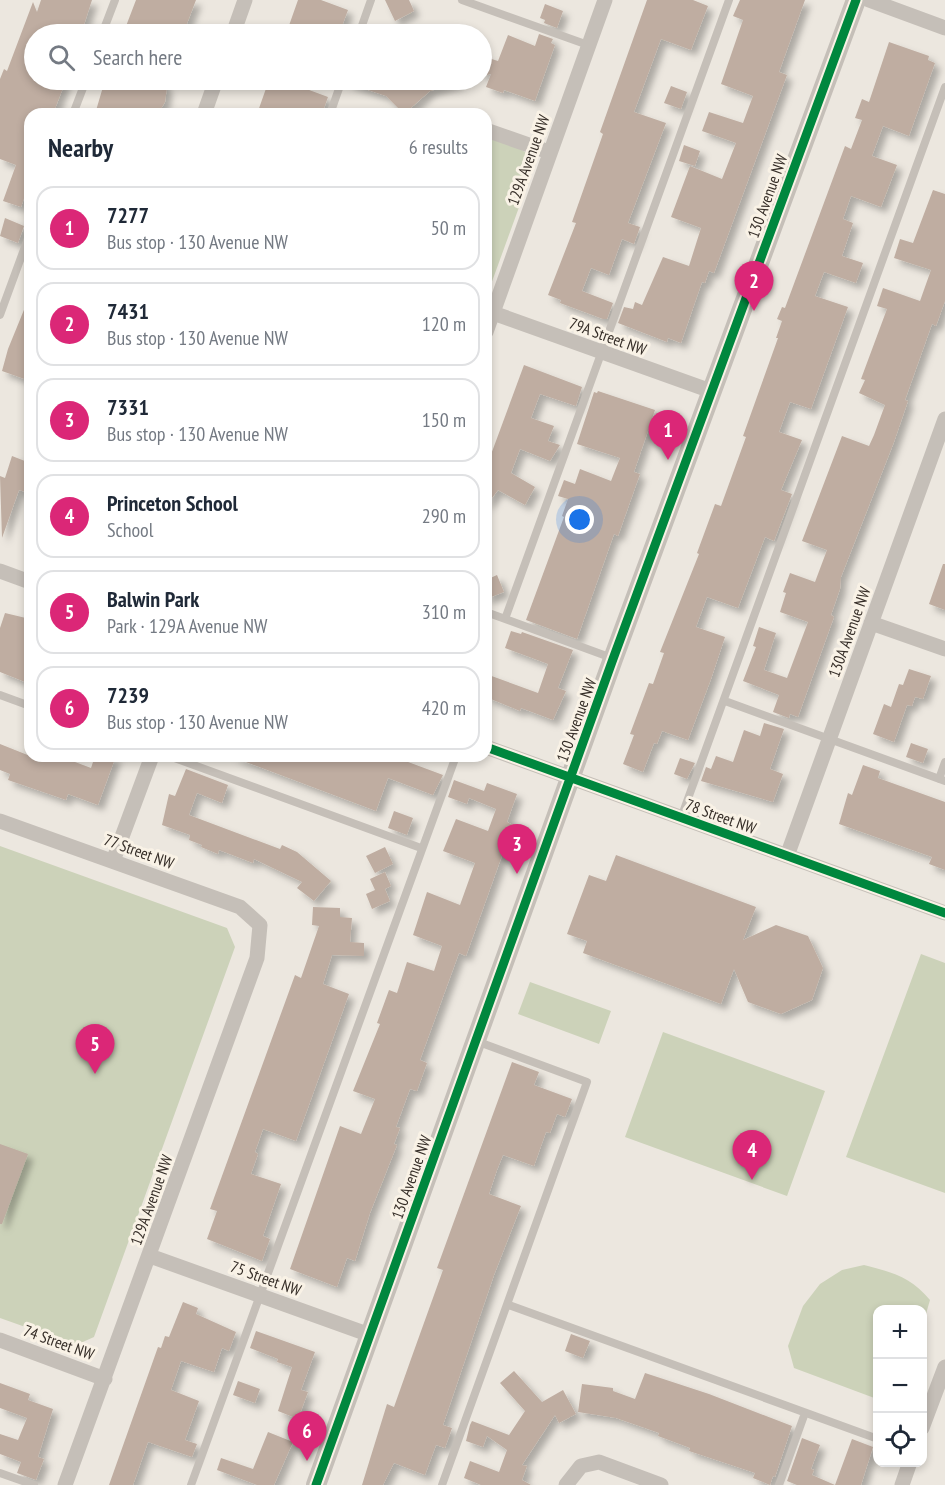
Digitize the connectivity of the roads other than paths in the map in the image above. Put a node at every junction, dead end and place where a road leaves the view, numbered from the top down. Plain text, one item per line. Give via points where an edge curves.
1 (115, 0) edge
2 (245, 0) edge
3 (371, 0) edge
4 (462, 0) edge
5 (605, 0) edge
6 (729, 0) edge
7 (856, 0) edge
8 (869, 0) edge
9 (106, 24) edge
10 (236, 24) edge
11 (362, 24) edge
12 (945, 28) edge
13 (588, 45) junction
14 (945, 87) edge
15 (82, 90) edge
16 (212, 90) edge
17 (338, 90) edge
18 (75, 108) edge
19 (206, 108) edge
20 (332, 108) edge
21 (492, 132) edge
22 (549, 152) junction
23 (24, 249) edge
24 (493, 313) joint
25 (0, 315) edge
26 (602, 353) junction
27 (711, 391) junction
28 (945, 419) edge
29 (0, 571) edge
30 (24, 580) edge
31 (492, 614) edge
32 (505, 619) junction
33 (871, 623) junction
34 (945, 649) edge
35 (613, 659) junction
36 (0, 695) edge
37 (725, 701) junction
38 (24, 704) edge
39 (830, 739) junction
40 (492, 749) edge
41 (150, 762) edge
42 (185, 762) edge
43 (454, 762) edge
44 (945, 762) edge
45 (571, 778) junction
46 (942, 780) edge
47 (681, 818) junction
48 (0, 821) edge
49 (421, 848) junction
50 (787, 856) junction
51 (113, 861) junction
52 (945, 913) edge
53 (260, 925) joint
54 (475, 1041) junction
55 (150, 1256) junction
56 (259, 1295) junction
57 (509, 1305) junction
58 (370, 1335) junction
59 (0, 1340) edge
60 (945, 1367) edge
61 (105, 1378) junction
62 (806, 1413) junction
63 (927, 1415) edge
64 (873, 1437) edge
65 (908, 1467) edge
66 (0, 1473) edge
67 (568, 1482) edge
68 (656, 1484) edge
69 (34, 1485) edge
70 (66, 1485) edge
71 (191, 1485) edge
72 (316, 1485) edge
73 (442, 1485) edge
74 (779, 1485) edge
75 (902, 1485) edge

1 - 9 lane
2 - 10 street
3 - 11 lane
4 - 13 lane
5 - 13 street, 129A Avenue NW
6 - 26 lane
7 - 27 street, 130 Avenue NW
8 - 12 street
13 - 22 street, 129A Avenue NW
14 - 37 lane
15 - 18 lane
16 - 19 street
17 - 20 lane
21 - 22 street
22 - 24 street, 129A Avenue NW
23 - 25 lane
24 - 26 street, 79A Street NW
26 - 27 street, 79A Street NW
26 - 32 lane
27 - 35 street, 130 Avenue NW
28 - 33 street, 130A Avenue NW
29 - 30 street
31 - 32 lane
32 - 35 lane
33 - 34 street
33 - 39 street, 130A Avenue NW
35 - 45 street, 130 Avenue NW
36 - 38 lane
37 - 39 lane
37 - 47 lane
39 - 46 lane
39 - 50 street, 130A Avenue NW
40 - 45 street, 78 Street NW
41 - 51 street
42 - 49 lane
43 - 49 lane
44 - 46 lane
45 - 47 street, 78 Street NW
45 - 54 street, 130 Avenue NW
47 - 50 street, 78 Street NW
48 - 51 street, 77 Street NW
49 - 56 lane
50 - 52 street, 78 Street NW
51 - 53 street, 77 Street NW via 240,907
53 - 55 street, 129A Avenue NW via 257,958
54 - 57 lane via 587,1082
54 - 58 street, 130 Avenue NW
55 - 56 street, 75 Street NW
55 - 61 street, 129A Avenue NW
56 - 58 street, 75 Street NW
56 - 71 lane
57 - 62 lane
57 - 73 lane
58 - 72 street, 130 Avenue NW
59 - 61 street, 74 Street NW
60 - 63 street
61 - 70 street, 129A Avenue NW
62 - 64 lane
62 - 74 lane
65 - 75 street
66 - 69 lane
67 - 68 street via 581,1466 599,1462

